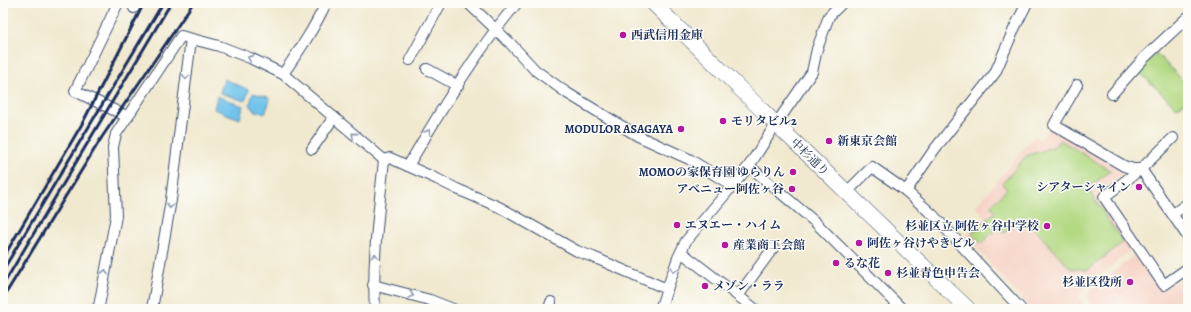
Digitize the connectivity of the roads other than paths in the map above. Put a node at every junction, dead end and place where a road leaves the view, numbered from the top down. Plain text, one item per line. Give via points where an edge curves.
1 (118, 3) edge
2 (326, 3) edge
3 (441, 3) edge
4 (468, 3) edge
5 (517, 3) edge
6 (652, 3) edge
7 (842, 3) edge
8 (1027, 3) edge
9 (1188, 17) edge
10 (495, 29) junction
11 (186, 37) junction
12 (410, 60) dead end
13 (427, 69) dead end
14 (283, 74) junction
15 (1077, 84) dead end
16 (458, 86) junction
17 (1112, 94) dead end
18 (128, 116) junction
19 (334, 117) junction
20 (776, 124) junction
21 (1173, 138) dead end
22 (312, 149) dead end
23 (384, 160) junction
24 (408, 166) junction
25 (749, 166) junction
26 (1142, 169) junction
27 (733, 186) junction
28 (906, 191) junction
29 (847, 192) junction
30 (1188, 202) edge
31 (1173, 214) junction
32 (1188, 237) edge
33 (773, 248) dead end
34 (681, 252) junction
35 (1188, 268) edge
36 (374, 285) junction
37 (667, 289) junction
38 (738, 296) junction
39 (99, 308) edge
40 (152, 309) edge
41 (375, 309) edge
42 (453, 309) edge
43 (660, 309) edge
44 (755, 309) edge
45 (902, 309) edge
46 (968, 309) edge
47 (1019, 309) edge

1 - 18 street via 75,91
2 - 14 street via 317,22
3 - 12 street
4 - 10 street
5 - 10 street
6 - 20 main road, 中杉通り
7 - 20 street via 829,16 812,72
8 - 28 street via 995,73 934,150
9 - 17 street via 1144,58
10 - 16 street
10 - 27 street via 535,70 567,93 638,136 689,159
14 -> 11 street via 219,46
11 - 18 street
11 -> 40 street via 171,200
13 - 16 street
14 - 19 street
15 - 26 street via 1054,125 1124,166
24 -> 16 street
39 -> 18 street via 116,216 113,147 116,134
19 - 22 street
23 -> 19 street
20 - 25 street
20 - 29 main road, 中杉通り
21 - 26 street
23 - 24 street via 390,158
36 -> 23 street
24 - 37 street via 499,207 577,251
25 - 27 street
25 - 45 street via 815,222
26 - 31 street
26 - 35 street via 1104,197 1164,285
27 - 34 street via 686,241
28 - 29 street via 872,167
28 - 47 street via 933,215
29 - 46 main road, 中杉通り
30 - 31 street
31 - 32 street
33 - 38 street
34 -> 37 street
34 - 38 street
36 - 41 street
36 -> 42 street
37 - 43 street
38 - 44 street

